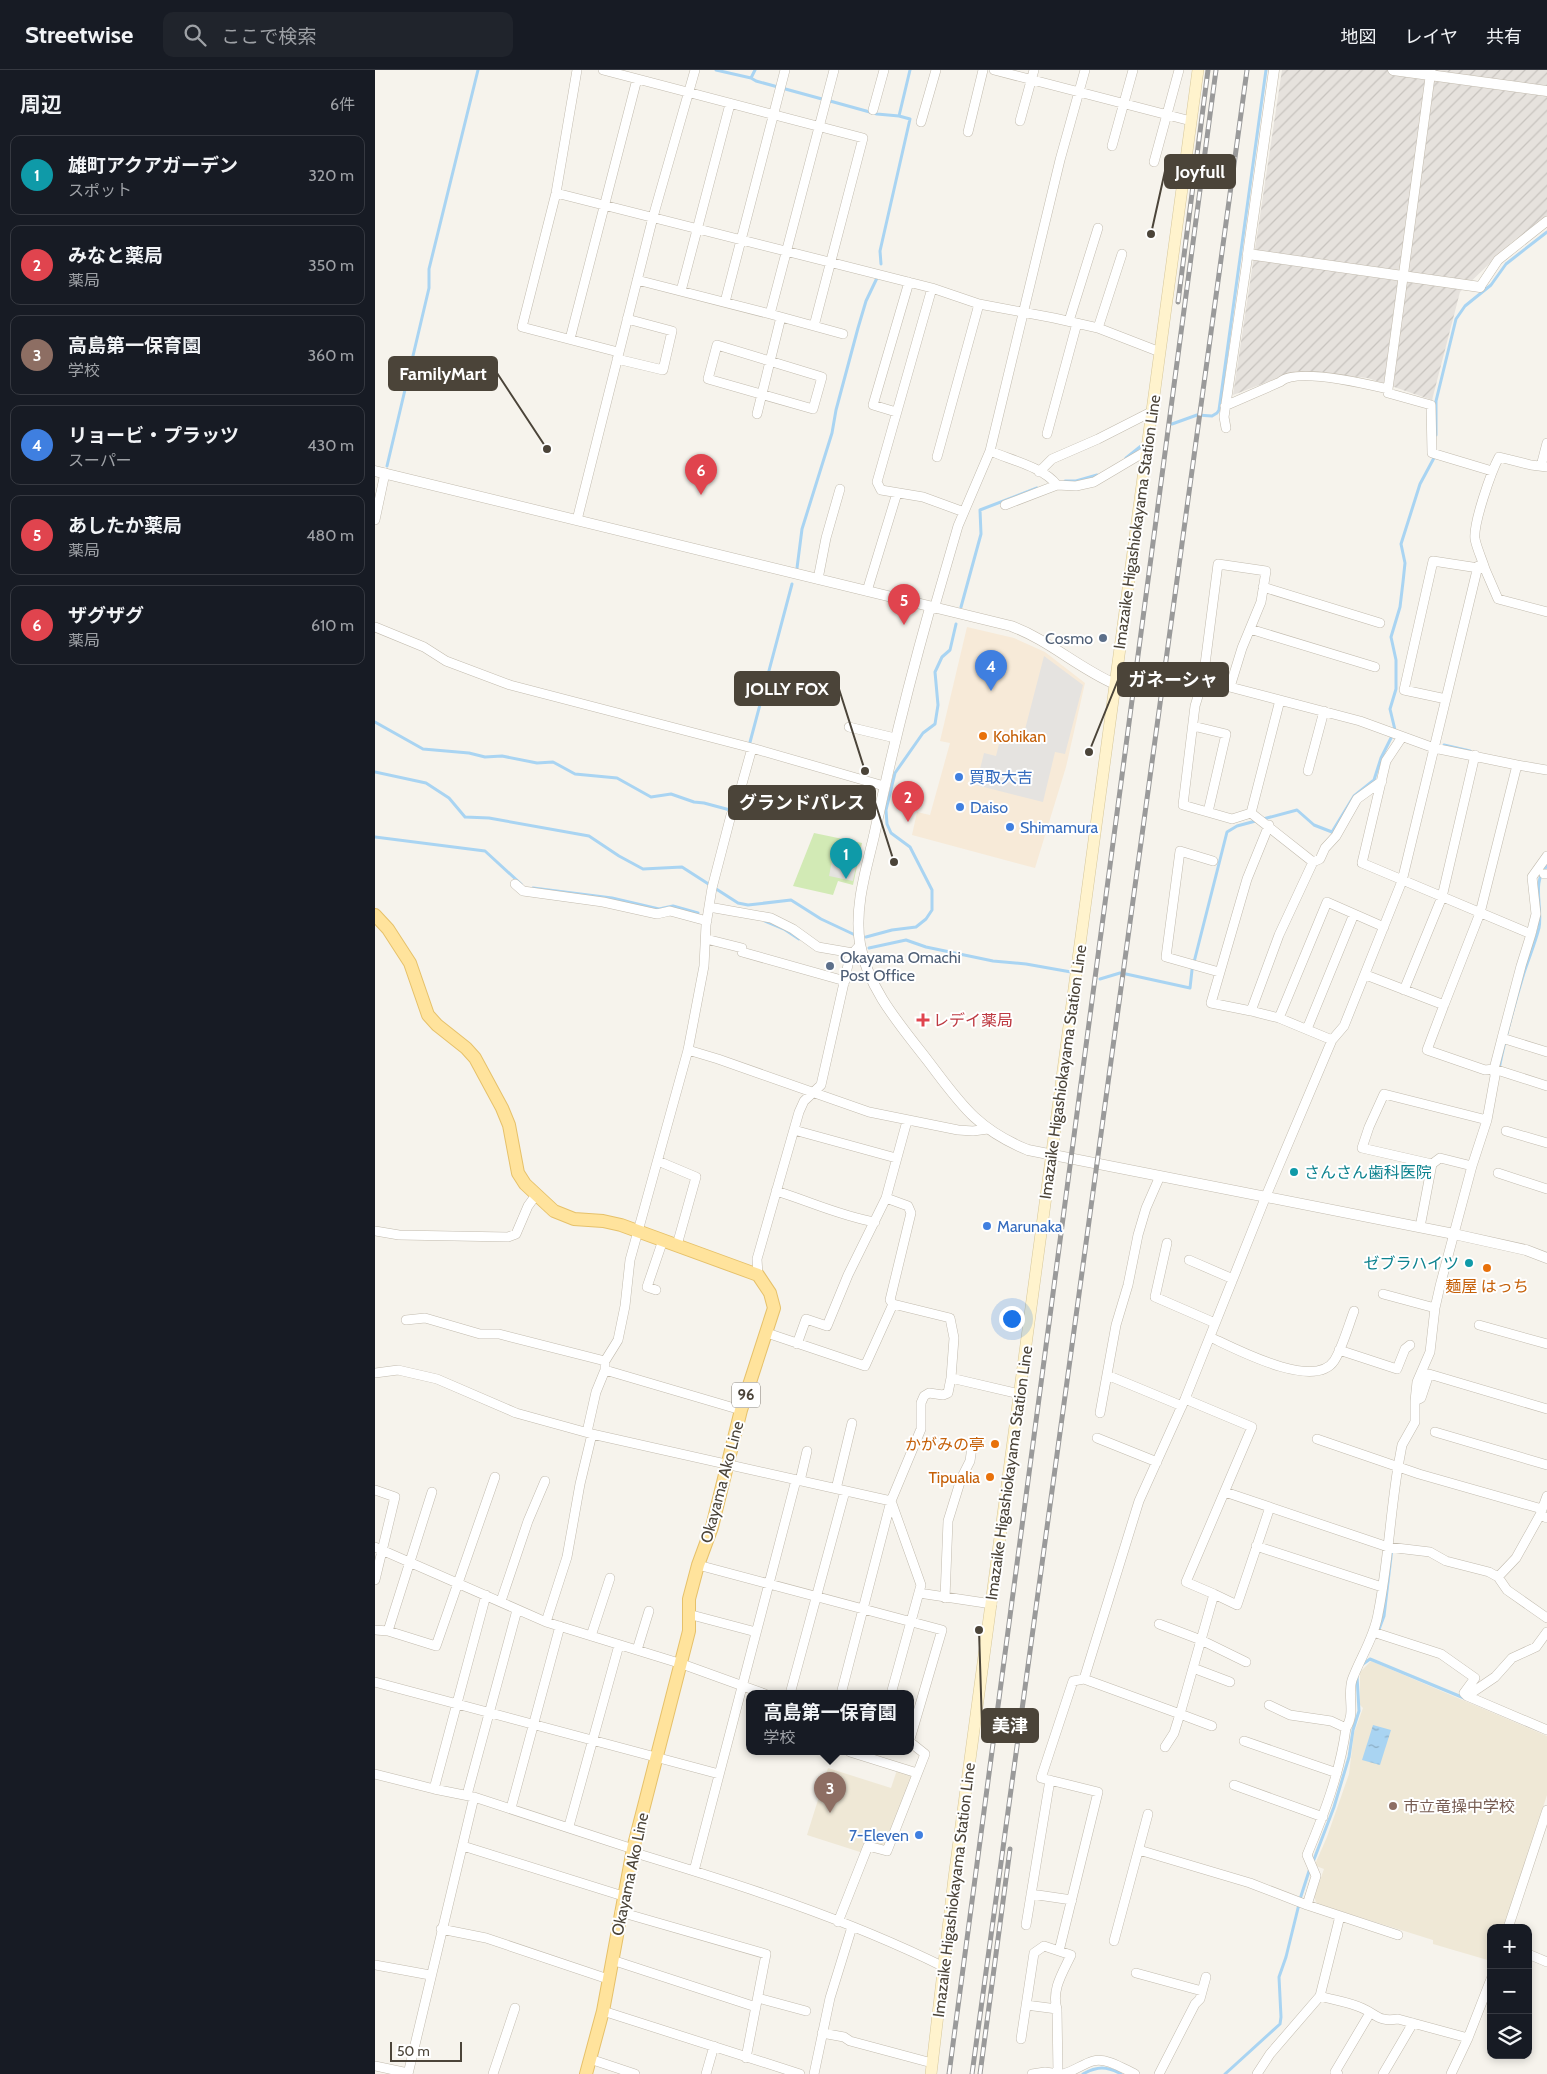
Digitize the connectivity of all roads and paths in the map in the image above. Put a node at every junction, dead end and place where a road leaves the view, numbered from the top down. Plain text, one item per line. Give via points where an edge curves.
1 (577, 70) edge
2 (603, 70) edge
3 (695, 70) edge
4 (785, 70) edge
5 (834, 70) edge
6 (884, 70) edge
7 (936, 70) edge
8 (983, 70) edge
9 (994, 70) edge
10 (1034, 70) edge
11 (1085, 70) edge
12 (1133, 70) edge
13 (1179, 70) edge
14 (1198, 70) edge
15 (1274, 70) edge
16 (1393, 70) edge
17 (1430, 73) edge
18 (637, 79) junction
19 (1032, 80) junction
20 (1547, 91) edge
21 (1079, 92) junction
22 (688, 93) junction
23 (730, 104) junction
24 (1124, 104) junction
25 (873, 110) dead end
26 (773, 115) junction
27 (1167, 115) junction
28 (1020, 121) dead end
29 (1191, 121) junction
30 (921, 122) dead end
31 (819, 127) junction
32 (968, 132) dead end
33 (1112, 146) dead end
34 (1154, 162) dead end
35 (556, 193) junction
36 (604, 205) junction
37 (653, 217) junction
38 (1547, 222) edge
39 (698, 228) junction
40 (1098, 228) dead end
41 (742, 239) junction
42 (787, 250) junction
43 (1122, 254) dead end
44 (1248, 254) junction
45 (832, 262) junction
46 (1403, 276) junction
47 (637, 280) junction
48 (909, 282) junction
49 (1480, 287) joint
50 (932, 288) junction
51 (681, 291) junction
52 (725, 302) junction
53 (979, 304) junction
54 (1024, 312) junction
55 (770, 314) junction
56 (781, 317) junction
57 (627, 319) junction
58 (1073, 322) junction
59 (814, 326) junction
60 (1099, 328) junction
61 (843, 334) dead end
62 (570, 339) junction
63 (1160, 352) junction
64 (618, 355) junction
65 (770, 361) junction
66 (1388, 389) junction
67 (762, 394) junction
68 (1225, 406) junction
69 (1153, 411) junction
70 (896, 412) junction
71 (757, 414) dead end
72 (1226, 428) dead end
73 (1047, 434) dead end
74 (1547, 443) edge
75 (1148, 450) junction
76 (990, 451) junction
77 (937, 457) dead end
78 (1544, 466) edge
79 (1492, 471) junction
80 (380, 472) edge
81 (1039, 472) junction
82 (1056, 483) junction
83 (841, 489) dead end
84 (897, 493) junction
85 (1005, 505) dead end
86 (964, 512) junction
87 (375, 520) edge
88 (577, 520) junction
89 (1482, 567) junction
90 (818, 579) junction
91 (1263, 588) junction
92 (867, 591) junction
93 (932, 608) junction
94 (1547, 612) edge
95 (1380, 623) dead end
96 (375, 627) edge
97 (1250, 629) junction
98 (1375, 666) dead end
99 (1203, 680) junction
100 (1115, 684) junction
101 (1230, 687) junction
102 (1280, 700) junction
103 (1446, 700) junction
104 (1324, 711) junction
105 (1193, 726) junction
106 (849, 727) dead end
107 (1396, 735) junction
108 (895, 738) junction
109 (750, 747) junction
110 (1434, 748) junction
111 (1475, 755) junction
112 (1517, 765) junction
113 (1547, 770) edge
114 (1308, 771) dead end
115 (1382, 781) junction
116 (884, 786) junction
117 (1207, 812) junction
118 (1251, 813) junction
119 (1264, 822) junction
120 (1547, 856) edge
121 (1213, 861) dead end
122 (1313, 862) junction
123 (1402, 881) junction
124 (515, 884) dead end
125 (1442, 897) junction
126 (709, 907) junction
127 (1480, 913) junction
128 (375, 914) edge
129 (1354, 914) junction
130 (707, 920) junction
131 (1384, 927) junction
132 (1531, 934) junction
133 (706, 939) junction
134 (857, 949) junction
135 (1219, 972) junction
136 (1366, 975) junction
137 (845, 981) junction
138 (1404, 990) junction
139 (1444, 1005) junction
140 (1251, 1011) junction
141 (1279, 1018) junction
142 (1307, 1029) junction
143 (1505, 1039) junction
144 (1332, 1040) junction
145 (689, 1050) junction
146 (1547, 1052) edge
147 (1497, 1070) junction
148 (1547, 1086) edge
149 (812, 1093) junction
150 (1487, 1120) junction
151 (907, 1121) junction
152 (988, 1129) junction
153 (794, 1130) junction
154 (1506, 1131) dead end
155 (1547, 1143) edge
156 (1052, 1154) junction
157 (896, 1158) junction
158 (658, 1161) junction
159 (1432, 1164) junction
160 (1472, 1166) junction
161 (1498, 1173) dead end
162 (1160, 1176) junction
163 (1547, 1188) edge
164 (776, 1192) junction
165 (536, 1195) junction
166 (1266, 1196) junction
167 (886, 1198) junction
168 (875, 1222) junction
169 (1420, 1227) junction
170 (375, 1231) edge
171 (639, 1231) junction
172 (1454, 1234) junction
173 (663, 1240) junction
174 (1167, 1243) dead end
175 (677, 1245) junction
176 (1547, 1258) edge
177 (1189, 1260) dead end
178 (758, 1275) junction
179 (1233, 1279) junction
180 (656, 1290) dead end
181 (1383, 1294) dead end
182 (893, 1304) junction
183 (1435, 1308) junction
184 (1354, 1310) dead end
185 (405, 1320) dead end
186 (1215, 1323) junction
187 (1479, 1325) dead end
188 (767, 1333) junction
189 (1209, 1338) junction
190 (797, 1344) junction
191 (1547, 1344) edge
192 (1410, 1346) dead end
193 (1339, 1350) junction
194 (605, 1365) junction
195 (375, 1373) edge
196 (1107, 1374) junction
197 (951, 1378) junction
198 (1020, 1394) junction
199 (1417, 1400) junction
200 (1183, 1402) junction
201 (1547, 1409) edge
202 (741, 1410) junction
203 (1100, 1413) dead end
204 (852, 1423) dead end
205 (1435, 1432) dead end
206 (589, 1433) junction
207 (1097, 1438) dead end
208 (1317, 1439) dead end
209 (972, 1447) dead end
210 (807, 1450) dead end
211 (1157, 1462) junction
212 (729, 1465) junction
213 (1547, 1465) edge
214 (1400, 1467) junction
215 (495, 1477) dead end
216 (798, 1480) junction
217 (545, 1481) dead end
218 (375, 1490) edge
219 (841, 1490) junction
220 (432, 1492) dead end
221 (1225, 1492) junction
222 (1547, 1496) edge
223 (891, 1501) junction
224 (1270, 1507) junction
225 (1543, 1514) edge
226 (1256, 1546) junction
227 (1390, 1547) junction
228 (379, 1549) edge
229 (409, 1562) junction
230 (698, 1565) junction
231 (1498, 1577) junction
232 (610, 1578) dead end
233 (375, 1580) edge
234 (457, 1584) junction
235 (769, 1584) junction
236 (1382, 1586) junction
237 (919, 1593) junction
238 (1214, 1594) junction
239 (486, 1595) junction
240 (817, 1596) junction
241 (945, 1598) junction
242 (501, 1601) junction
243 (992, 1604) junction
244 (864, 1609) junction
245 (517, 1610) junction
246 (649, 1611) dead end
247 (688, 1614) junction
248 (1547, 1618) edge
249 (911, 1621) junction
250 (546, 1622) junction
251 (1159, 1624) dead end
252 (560, 1626) junction
253 (375, 1630) edge
254 (388, 1631) junction
255 (756, 1632) junction
256 (1547, 1632) edge
257 (1376, 1634) junction
258 (591, 1636) junction
259 (1201, 1640) junction
260 (619, 1645) junction
261 (637, 1650) junction
262 (1246, 1662) dead end
263 (681, 1664) junction
264 (1193, 1668) junction
265 (1084, 1679) junction
266 (375, 1682) edge
267 (1229, 1682) dead end
268 (742, 1686) junction
269 (754, 1690) edge
270 (791, 1690) edge
271 (842, 1690) edge
272 (892, 1690) edge
273 (1467, 1696) junction
274 (457, 1703) junction
275 (1269, 1705) dead end
276 (491, 1712) junction
277 (1180, 1714) junction
278 (535, 1724) junction
279 (914, 1726) edge
280 (1212, 1726) dead end
281 (1346, 1728) junction
282 (1547, 1730) edge
283 (594, 1740) junction
284 (1244, 1741) dead end
285 (914, 1744) edge
286 (1165, 1747) dead end
287 (859, 1755) edge
288 (657, 1757) junction
289 (917, 1773) junction
290 (1337, 1773) junction
291 (719, 1774) junction
292 (375, 1775) edge
293 (1049, 1780) junction
294 (1234, 1785) dead end
295 (434, 1789) junction
296 (471, 1796) junction
297 (511, 1808) junction
298 (1547, 1810) edge
299 (1148, 1814) dead end
300 (1323, 1817) junction
301 (1545, 1822) edge
302 (569, 1826) junction
303 (463, 1846) junction
304 (632, 1850) junction
305 (1139, 1850) junction
306 (694, 1871) junction
307 (1031, 1894) junction
308 (623, 1896) junction
309 (1072, 1900) junction
310 (1301, 1903) junction
311 (620, 1912) junction
312 (1340, 1916) junction
313 (839, 1922) junction
314 (1509, 1924) edge
315 (1025, 1925) dead end
316 (851, 1927) junction
317 (441, 1929) junction
318 (1398, 1935) dead end
319 (1115, 1941) dead end
320 (1059, 1951) junction
321 (1532, 1956) edge
322 (612, 1960) junction
323 (1547, 1962) edge
324 (375, 1965) edge
325 (944, 1967) junction
326 (1136, 1973) dead end
327 (430, 1975) junction
328 (1206, 1977) dead end
329 (608, 1979) junction
330 (1487, 1989) edge
331 (1202, 1992) junction
332 (1320, 1996) junction
333 (757, 2002) junction
334 (1026, 2005) junction
335 (515, 2008) dead end
336 (1057, 2009) junction
337 (603, 2011) junction
338 (806, 2011) dead end
339 (1370, 2013) junction
340 (1413, 2024) junction
341 (822, 2033) junction
342 (1468, 2038) junction
343 (1021, 2039) dead end
344 (714, 2046) junction
345 (746, 2058) junction
346 (590, 2059) junction
347 (375, 2066) edge
348 (931, 2069) edge
349 (780, 2071) edge
350 (1122, 2071) edge
351 (408, 2074) edge
352 (493, 2074) edge
353 (586, 2074) edge
354 (635, 2074) edge
355 (706, 2074) edge
356 (800, 2074) edge
357 (814, 2074) edge
358 (1032, 2074) edge
359 (1058, 2074) edge
360 (1063, 2074) edge
361 (1135, 2074) edge
362 (1159, 2074) edge
363 (1257, 2074) edge
364 (1338, 2074) edge
365 (1383, 2074) edge
366 (1451, 2074) edge

1 - 35 street
2 - 18 street
3 - 22 street
4 - 26 street
5 - 31 street
6 - 25 street
7 - 30 street
8 - 32 street
9 - 19 street
10 - 19 street
11 - 21 street
12 - 24 street
13 - 27 street
14 - 29 main road, Imazaike Higashiokayama Station Line
15 - 44 street
16 - 17 street
17 - 20 street
17 - 46 street
18 - 22 street
18 - 36 street
19 - 21 street
19 - 28 street
21 - 24 street
21 - 54 street
22 - 23 street
22 - 37 street
23 - 26 street
23 - 39 street
24 - 27 street
24 - 33 street
26 - 31 street
26 - 41 street
27 - 29 street
27 - 34 street
29 - 63 main road, Imazaike Higashiokayama Station Line
31 - 42 street
31 - 45 street via 863,138
35 - 36 street
35 - 62 street via 521,327
36 - 37 street
36 - 62 street
37 - 39 street
37 - 47 street
38 - 49 street via 1498,260
39 - 41 street
39 - 51 street
40 - 58 street
41 - 42 street
41 - 52 street
42 - 45 street
42 - 55 street
43 - 60 street
44 - 46 street
44 - 68 street
45 - 48 street
45 - 59 street
46 - 49 street
46 - 66 street
47 - 51 street
47 - 57 street
48 - 50 street
48 - 70 street via 873,405
50 - 53 street
50 - 70 street
51 - 52 street
52 - 55 street
53 - 54 street
53 - 77 street
54 - 58 street
54 - 76 street
55 - 56 street
56 - 59 street
56 - 65 street
57 - 64 street
57 - 64 street via 672,331 663,370
58 - 60 street
58 - 73 street
59 - 61 street
60 - 63 street
62 - 64 street
63 - 69 main road, Imazaike Higashiokayama Station Line
64 - 88 street
65 - 67 street
65 - 67 street via 822,377 813,409
65 - 67 street via 717,345 708,379
66 - 68 street via 1327,377 1297,377 1283,379
66 - 79 street via 1388,393 1431,405 1436,455
67 - 71 street
68 - 72 street
69 - 75 main road, Imazaike Higashiokayama Station Line
69 - 81 street via 1051,459
70 - 84 street via 877,482 881,490
74 - 78 street
75 - 82 street via 1094,482 1077,486
75 - 100 main road, Imazaike Higashiokayama Station Line
76 - 81 street
76 - 86 street
78 - 79 street via 1499,458
79 - 89 street via 1475,538
80 - 87 street
80 - 88 street
81 - 82 street
82 - 85 street
83 - 90 street
84 - 86 street via 923,497
84 - 92 street
86 - 93 street
88 - 90 street
89 - 94 street via 1498,599
89 - 103 street
89 - 103 street via 1433,562 1404,690
90 - 92 street
91 - 95 street
91 - 97 street
91 - 99 street via 1266,571 1218,564
92 - 93 street
93 - 100 street via 1023,630 1059,650 1091,674
93 - 108 street
96 - 109 street via 424,647 446,661 510,685
97 - 98 street
97 - 101 street
99 - 101 street
99 - 105 street
100 - 156 main road, Imazaike Higashiokayama Station Line
101 - 102 street
102 - 104 street
102 - 118 street
103 - 110 street
104 - 107 street
104 - 114 street
105 - 117 street via 1183,805
105 - 117 street via 1226,734
106 - 108 street
107 - 110 street
107 - 115 street
108 - 116 street
109 - 116 street
109 - 126 street
110 - 111 street
110 - 123 street
111 - 112 street
111 - 125 street
112 - 113 street
112 - 127 street
115 - 122 street via 1357,799 1336,836 1320,858
115 - 123 street via 1362,863
116 - 134 street via 861,896
117 - 118 street via 1232,819
118 - 119 street
119 - 122 street
119 - 135 street
120 - 132 street via 1532,877 1535,914
121 - 135 street via 1180,851 1166,958
122 - 140 street via 1279,935
123 - 125 street
123 - 131 street
124 - 130 street via 523,890 657,914 670,911
125 - 127 street
125 - 138 street
126 - 130 street
126 - 134 street via 771,918 818,947
127 - 132 street
127 - 139 street
128 - 165 main road via 410,963 428,1015 475,1058 503,1108 518,1173
129 - 131 street
129 - 141 street via 1327,902
129 - 142 street
130 - 133 street
131 - 136 street
132 - 143 street
133 - 137 street
133 - 145 street via 705,966
134 - 137 street via 850,956
134 - 152 street via 902,1027 965,1109
135 - 140 street via 1211,1002
136 - 138 street
136 - 144 street via 1343,1026
137 - 149 street via 821,1085
138 - 139 street
139 - 147 street via 1427,1050 1485,1070
140 - 141 street
141 - 142 street
142 - 144 street
143 - 146 street
143 - 147 street
144 - 166 street
145 - 149 street
145 - 158 street
147 - 148 street
147 - 150 street
149 - 151 street
149 - 153 street via 804,1101
150 - 159 street via 1384,1094 1362,1148
150 - 160 street
151 - 152 street via 958,1130
151 - 157 street
152 - 156 street via 1010,1143
153 - 157 street
153 - 164 street
154 - 155 street
156 - 162 street
156 - 198 main road, Imazaike Higashiokayama Station Line
157 - 167 street
158 - 171 street
158 - 175 street via 696,1177
159 - 160 street via 1440,1158
159 - 169 street
160 - 172 street
161 - 163 street
162 - 166 street
162 - 196 street via 1138,1235
164 - 168 street via 829,1211
164 - 178 street via 757,1259
165 - 170 street via 527,1206 516,1234 508,1237 399,1235
165 - 171 main road via 554,1211 574,1219 603,1220
166 - 169 street
166 - 179 street
167 - 168 street
167 - 182 street via 908,1206 911,1213 890,1300
168 - 190 street via 827,1326 806,1319
169 - 172 street
171 - 173 main road
171 - 194 street via 630,1260 618,1340
172 - 176 street
172 - 183 street
173 - 175 main road
173 - 180 street via 647,1287
174 - 186 street via 1155,1297
175 - 178 main road
177 - 179 street
178 - 188 main road, Okayama Ako Line / 96 via 770,1292 774,1308
179 - 186 street
181 - 183 street
182 - 190 street via 865,1366
182 - 197 street via 951,1318 954,1338
183 - 199 street via 1430,1352 1417,1382
184 - 193 street
185 - 194 street via 425,1318 480,1334 499,1334
186 - 189 street
187 - 191 street
188 - 190 street
188 - 202 main road, Okayama Ako Line / 96
189 - 193 street via 1290,1370 1325,1368 1334,1362
189 - 200 street
192 - 193 street via 1405,1349 1397,1368
194 - 202 street
194 - 206 street via 596,1392
195 - 206 street via 398,1370 437,1379 516,1413
196 - 200 street
196 - 203 street
197 - 198 street
197 - 223 street via 948,1393 924,1396 921,1429
198 - 243 main road, Imazaike Higashiokayama Station Line
199 - 201 street via 1429,1374
199 - 214 street via 1415,1422 1402,1445
200 - 211 street
200 - 221 street via 1252,1427
202 - 212 main road, Okayama Ako Line / 96
204 - 219 street
205 - 213 street
206 - 212 street
206 - 250 street via 567,1557
207 - 211 street
208 - 214 street
209 - 241 street via 948,1521
210 - 216 street
211 - 265 street via 1139,1501
212 - 216 street
212 - 230 main road, Okayama Ako Line / 96
214 - 225 street
214 - 227 street
215 - 234 street
216 - 219 street
216 - 235 street
217 - 242 street
218 - 228 street via 395,1497
219 - 223 street
219 - 240 street
220 - 229 street
221 - 224 street
221 - 238 street via 1186,1582
222 - 225 street
223 - 237 street via 921,1586
223 - 244 street
224 - 226 street
224 - 227 street
225 - 231 street via 1516,1558
226 - 236 street
226 - 238 street via 1237,1605
227 - 231 street via 1430,1552 1446,1561
227 - 236 street
228 - 229 street
228 - 233 street
229 - 234 street
229 - 254 street
230 - 235 street
230 - 247 main road, Okayama Ako Line / 96
231 - 248 street via 1507,1590
232 - 258 street
234 - 239 street
234 - 254 street via 436,1646
235 - 240 street
235 - 255 street
236 - 257 street
237 - 241 street
237 - 249 street
238 - 259 street
239 - 242 street
239 - 274 street
240 - 244 street
240 - 270 street
241 - 243 street
242 - 245 street
243 - 325 main road, Imazaike Higashiokayama Station Line
244 - 249 street
244 - 271 street
245 - 250 street
245 - 276 street
246 - 261 street
247 - 255 street
247 - 263 main road, Okayama Ako Line / 96 via 689,1631
249 - 272 street
249 - 279 street via 942,1630
250 - 252 street
251 - 259 street
252 - 258 street
252 - 278 street
253 - 254 street
255 - 268 street
256 - 273 street via 1535,1647 1512,1658 1495,1677
257 - 273 street via 1441,1654 1475,1678 1464,1692
257 - 281 street via 1353,1680 1352,1711
258 - 260 street
259 - 262 street
259 - 264 street
260 - 261 street
260 - 283 street
261 - 263 street
263 - 268 street
263 - 288 main road, Okayama Ako Line / 96
264 - 267 street
264 - 277 street
265 - 277 street
265 - 293 street via 1073,1681 1041,1778
266 - 274 street
268 - 269 street
268 - 291 street
273 - 282 street
274 - 276 street
274 - 295 street
275 - 281 street via 1290,1715 1331,1721
276 - 278 street
276 - 296 street
277 - 280 street
277 - 286 street
278 - 283 street
278 - 297 street
281 - 290 street
283 - 288 street
283 - 302 street
284 - 290 street
285 - 289 street via 925,1754
287 - 289 street
288 - 291 street
288 - 304 main road, Okayama Ako Line / 96
289 - 313 street via 887,1851 868,1846
290 - 300 street
291 - 306 street
292 - 295 street
293 - 307 street
293 - 309 street via 1098,1792
294 - 300 street
295 - 296 street
296 - 297 street
296 - 303 street
297 - 302 street
298 - 301 street
299 - 305 street
300 - 310 street via 1307,1856 1317,1876
301 - 314 street
302 - 304 street
303 - 308 street
303 - 317 street
304 - 306 street
304 - 308 main road, Okayama Ako Line / 96
305 - 310 street via 1250,1883
305 - 319 street
306 - 313 street
307 - 309 street
307 - 315 street
308 - 311 main road, Okayama Ako Line / 96
309 - 320 street
310 - 312 street
311 - 322 main road, Okayama Ako Line / 96
311 - 333 street via 766,1954
312 - 318 street
312 - 332 street
313 - 316 street
316 - 325 street via 893,1942
316 - 341 street
317 - 327 street
317 - 329 street via 486,1938
320 - 334 street via 1044,1946 1034,1953
320 - 336 street via 1071,1955 1057,1985 1054,2000
321 - 323 street
322 - 329 main road, Okayama Ako Line / 96
322 - 333 street
324 - 327 street
325 - 348 main road, Imazaike Higashiokayama Station Line
326 - 331 street
327 - 351 street
328 - 331 street
329 - 337 main road, Okayama Ako Line / 96
330 - 342 street
331 - 362 street
332 - 339 street
332 - 363 street
333 - 338 street
333 - 345 street
334 - 336 street
334 - 343 street
335 - 352 street
336 - 359 street
337 - 344 street
337 - 346 main road, Okayama Ako Line / 96
339 - 340 street via 1386,2021
339 - 364 street via 1335,2072
340 - 342 street
340 - 365 street
341 - 348 street via 844,2037
341 - 357 street
342 - 366 street
344 - 345 street
344 - 355 street
345 - 349 street
346 - 353 main road, Okayama Ako Line / 96
346 - 354 street
347 - 351 street
349 - 356 street
350 - 360 street via 1103,2060
350 - 361 street
358 - 359 street

